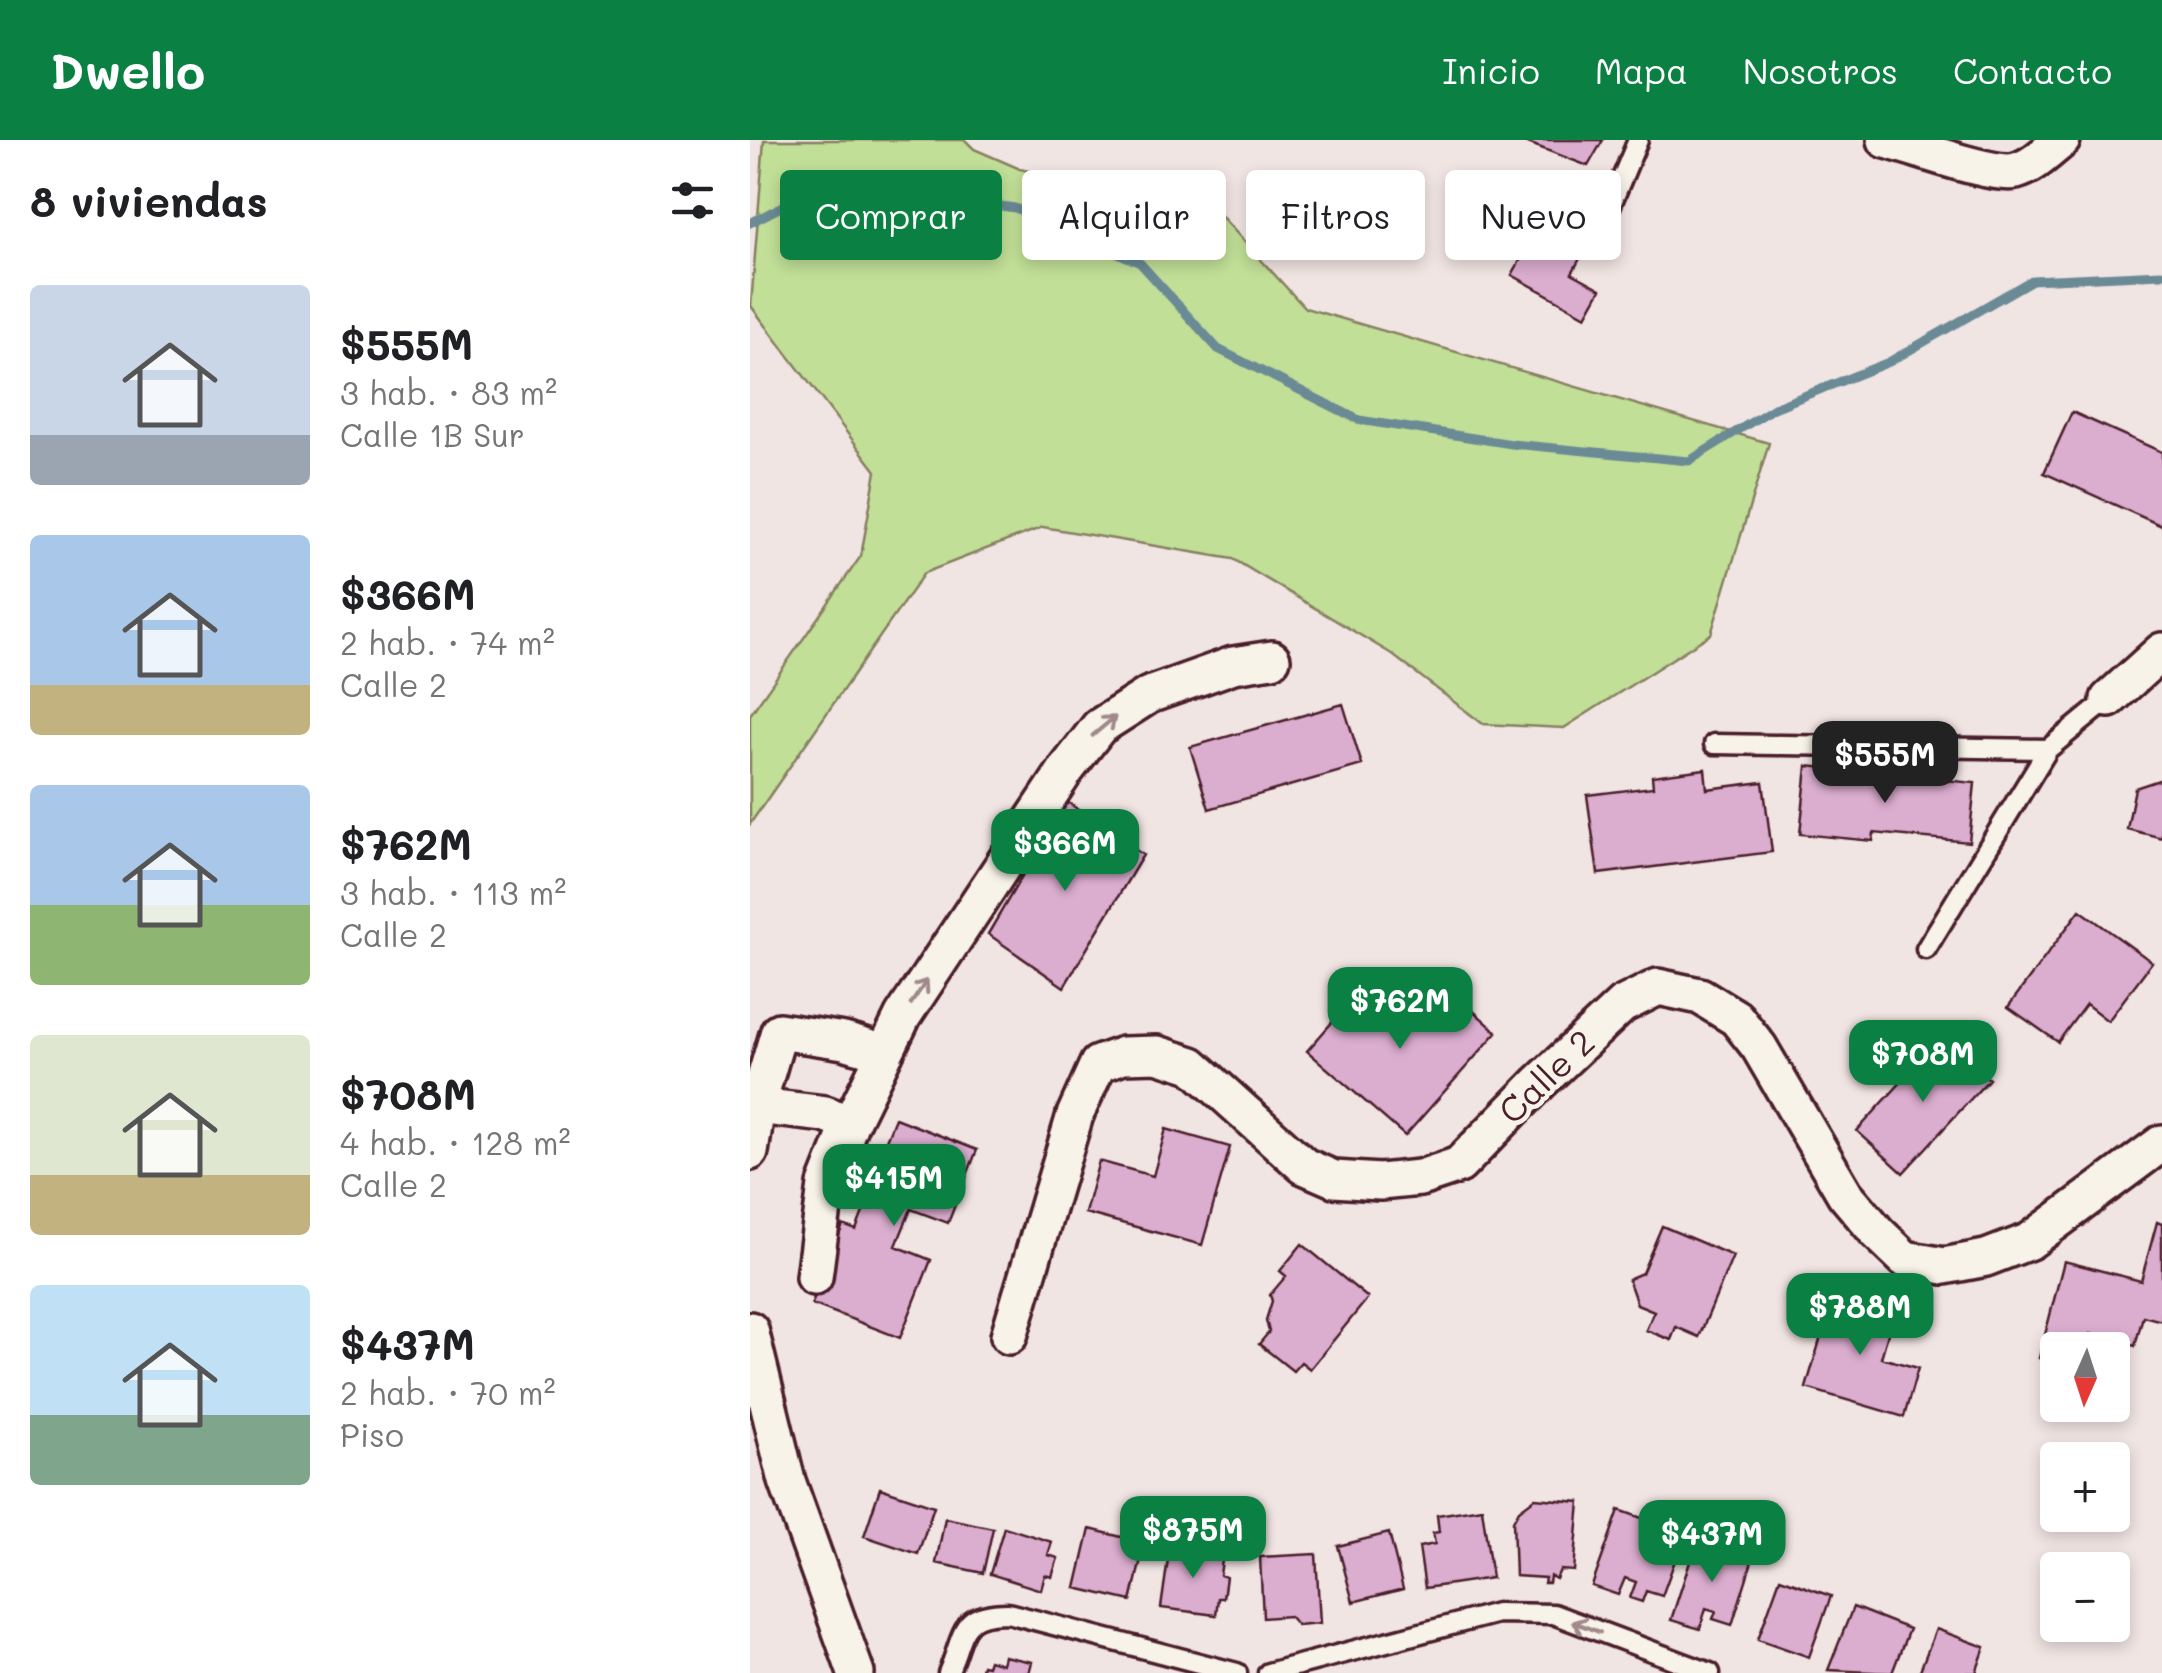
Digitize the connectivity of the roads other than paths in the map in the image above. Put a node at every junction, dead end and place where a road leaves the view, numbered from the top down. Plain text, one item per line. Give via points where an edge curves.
1 (1638, 140) edge
2 (1886, 140) edge
3 (2062, 140) edge
4 (1621, 181) edge
5 (2162, 651) edge
6 (1272, 659) dead end
7 (2109, 699) joint
8 (1714, 744) dead end
9 (2048, 750) junction
10 (1926, 949) dead end
11 (885, 1054) junction
12 (757, 1106) junction
13 (850, 1124) junction
14 (2162, 1143) edge
15 (750, 1152) edge
16 (814, 1278) dead end
17 (750, 1330) edge
18 (1009, 1336) dead end
19 (856, 1673) edge
20 (948, 1673) edge
21 (1237, 1673) edge
22 (1268, 1673) edge
23 (1710, 1673) edge

1 - 4 lane
2 - 3 street via 1984,170 2014,172
5 - 7 street
11 -> 6 street via 903,1016 1099,726 1149,695 1233,665
7 - 9 lane
8 - 9 lane
9 - 10 lane
11 - 12 street via 779,1031
11 - 13 street
12 - 13 street via 825,1114
12 - 15 street
13 - 16 street via 826,1185
14 - 18 street, Calle 2 via 2030,1240 1944,1266 1906,1259 1877,1232 1845,1194 1759,1047 1736,1018 1700,996 1658,987 1622,1005 1459,1166 1420,1178 1334,1179 1304,1166 1192,1065 1157,1054 1122,1055 1098,1064 1075,1115
17 - 19 street via 787,1481
20 - 21 lane via 969,1623 983,1613 1008,1613
23 -> 22 lane via 1553,1614 1527,1611 1497,1613

